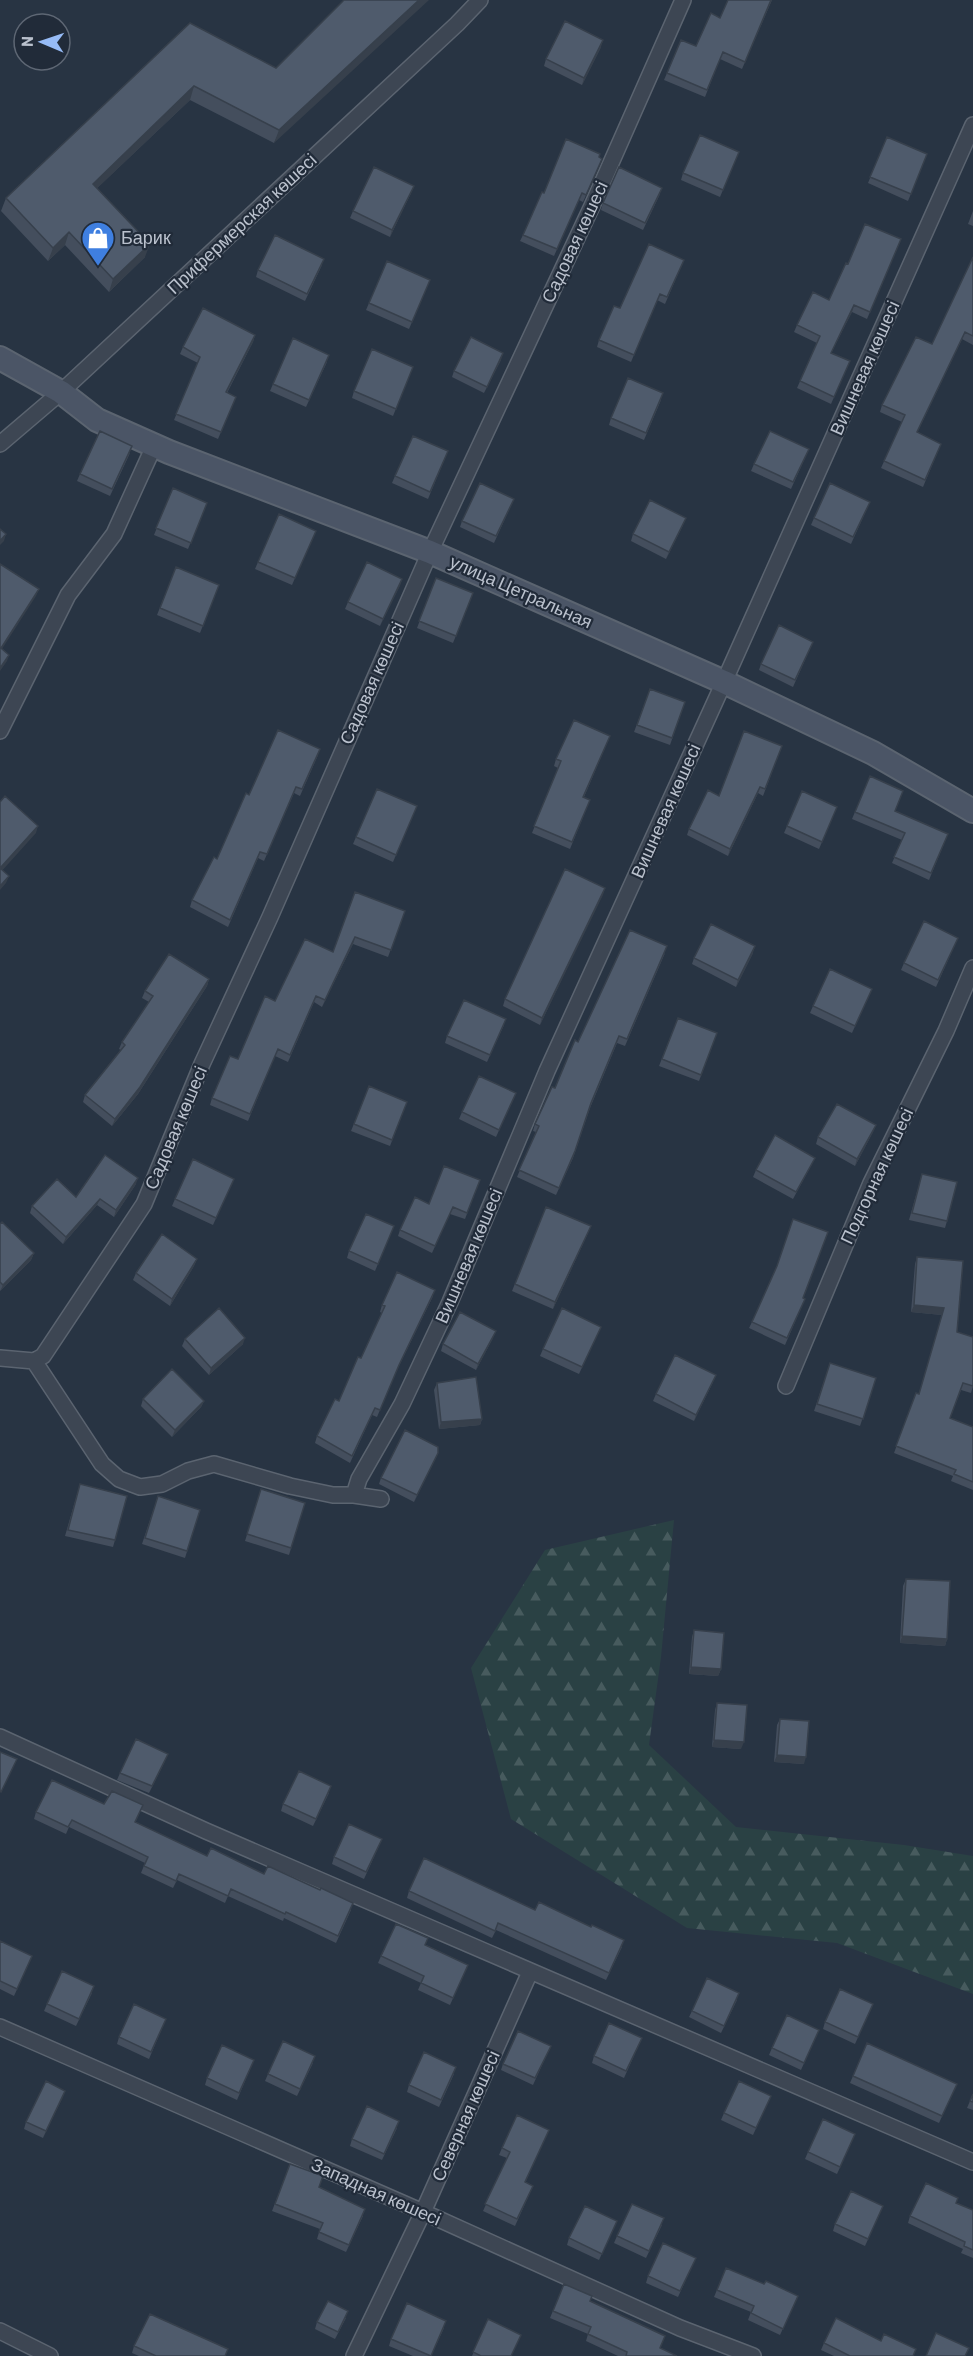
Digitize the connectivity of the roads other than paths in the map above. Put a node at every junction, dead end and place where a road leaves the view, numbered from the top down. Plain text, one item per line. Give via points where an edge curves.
1 (480, 0) edge
2 (683, 0) edge
3 (973, 125) edge
4 (0, 358) edge
5 (61, 392) junction
6 (0, 444) edge
7 (154, 446) junction
8 (430, 552) junction
9 (724, 682) junction
10 (0, 731) edge
11 (973, 811) edge
12 (973, 968) edge
13 (0, 1358) edge
14 (38, 1358) junction
15 (786, 1386) dead end
16 (354, 1495) junction
17 (381, 1499) dead end
18 (0, 1737) edge
19 (530, 1972) junction
20 (0, 2027) edge
21 (973, 2162) edge
22 (423, 2212) junction
23 (0, 2331) edge
24 (50, 2356) edge
25 (354, 2356) edge
26 (753, 2356) edge

1 - 5 street, Прифермерская көшесі
2 - 8 street, Садовая көшесі via 592,206
3 - 9 street, Вишневая көшесі
4 - 5 street, улица Цетральная
5 - 6 street, Прифермерская көшесі
5 - 7 street, улица Цетральная via 97,420
7 - 8 street, улица Цетральная
7 - 10 street via 114,534 68,595
8 - 9 street, улица Цетральная
8 - 14 street, Садовая көшесі via 202,1064 144,1204
9 - 11 street, улица Цетральная via 873,753
9 - 16 street, Вишневая көшесі via 547,1071 450,1302
12 - 15 street, Подгорная көшесі via 871,1183
13 - 14 street
14 - 16 street via 102,1464 119,1479 140,1487 162,1484 214,1464 290,1486
16 - 17 street
18 - 19 street
19 - 21 street
19 - 22 street, Северная көшесі
20 - 22 street, Западная көшесі
22 - 25 street, Северная көшесі
22 - 26 street, Западная көшесі via 680,2328
23 - 24 street

